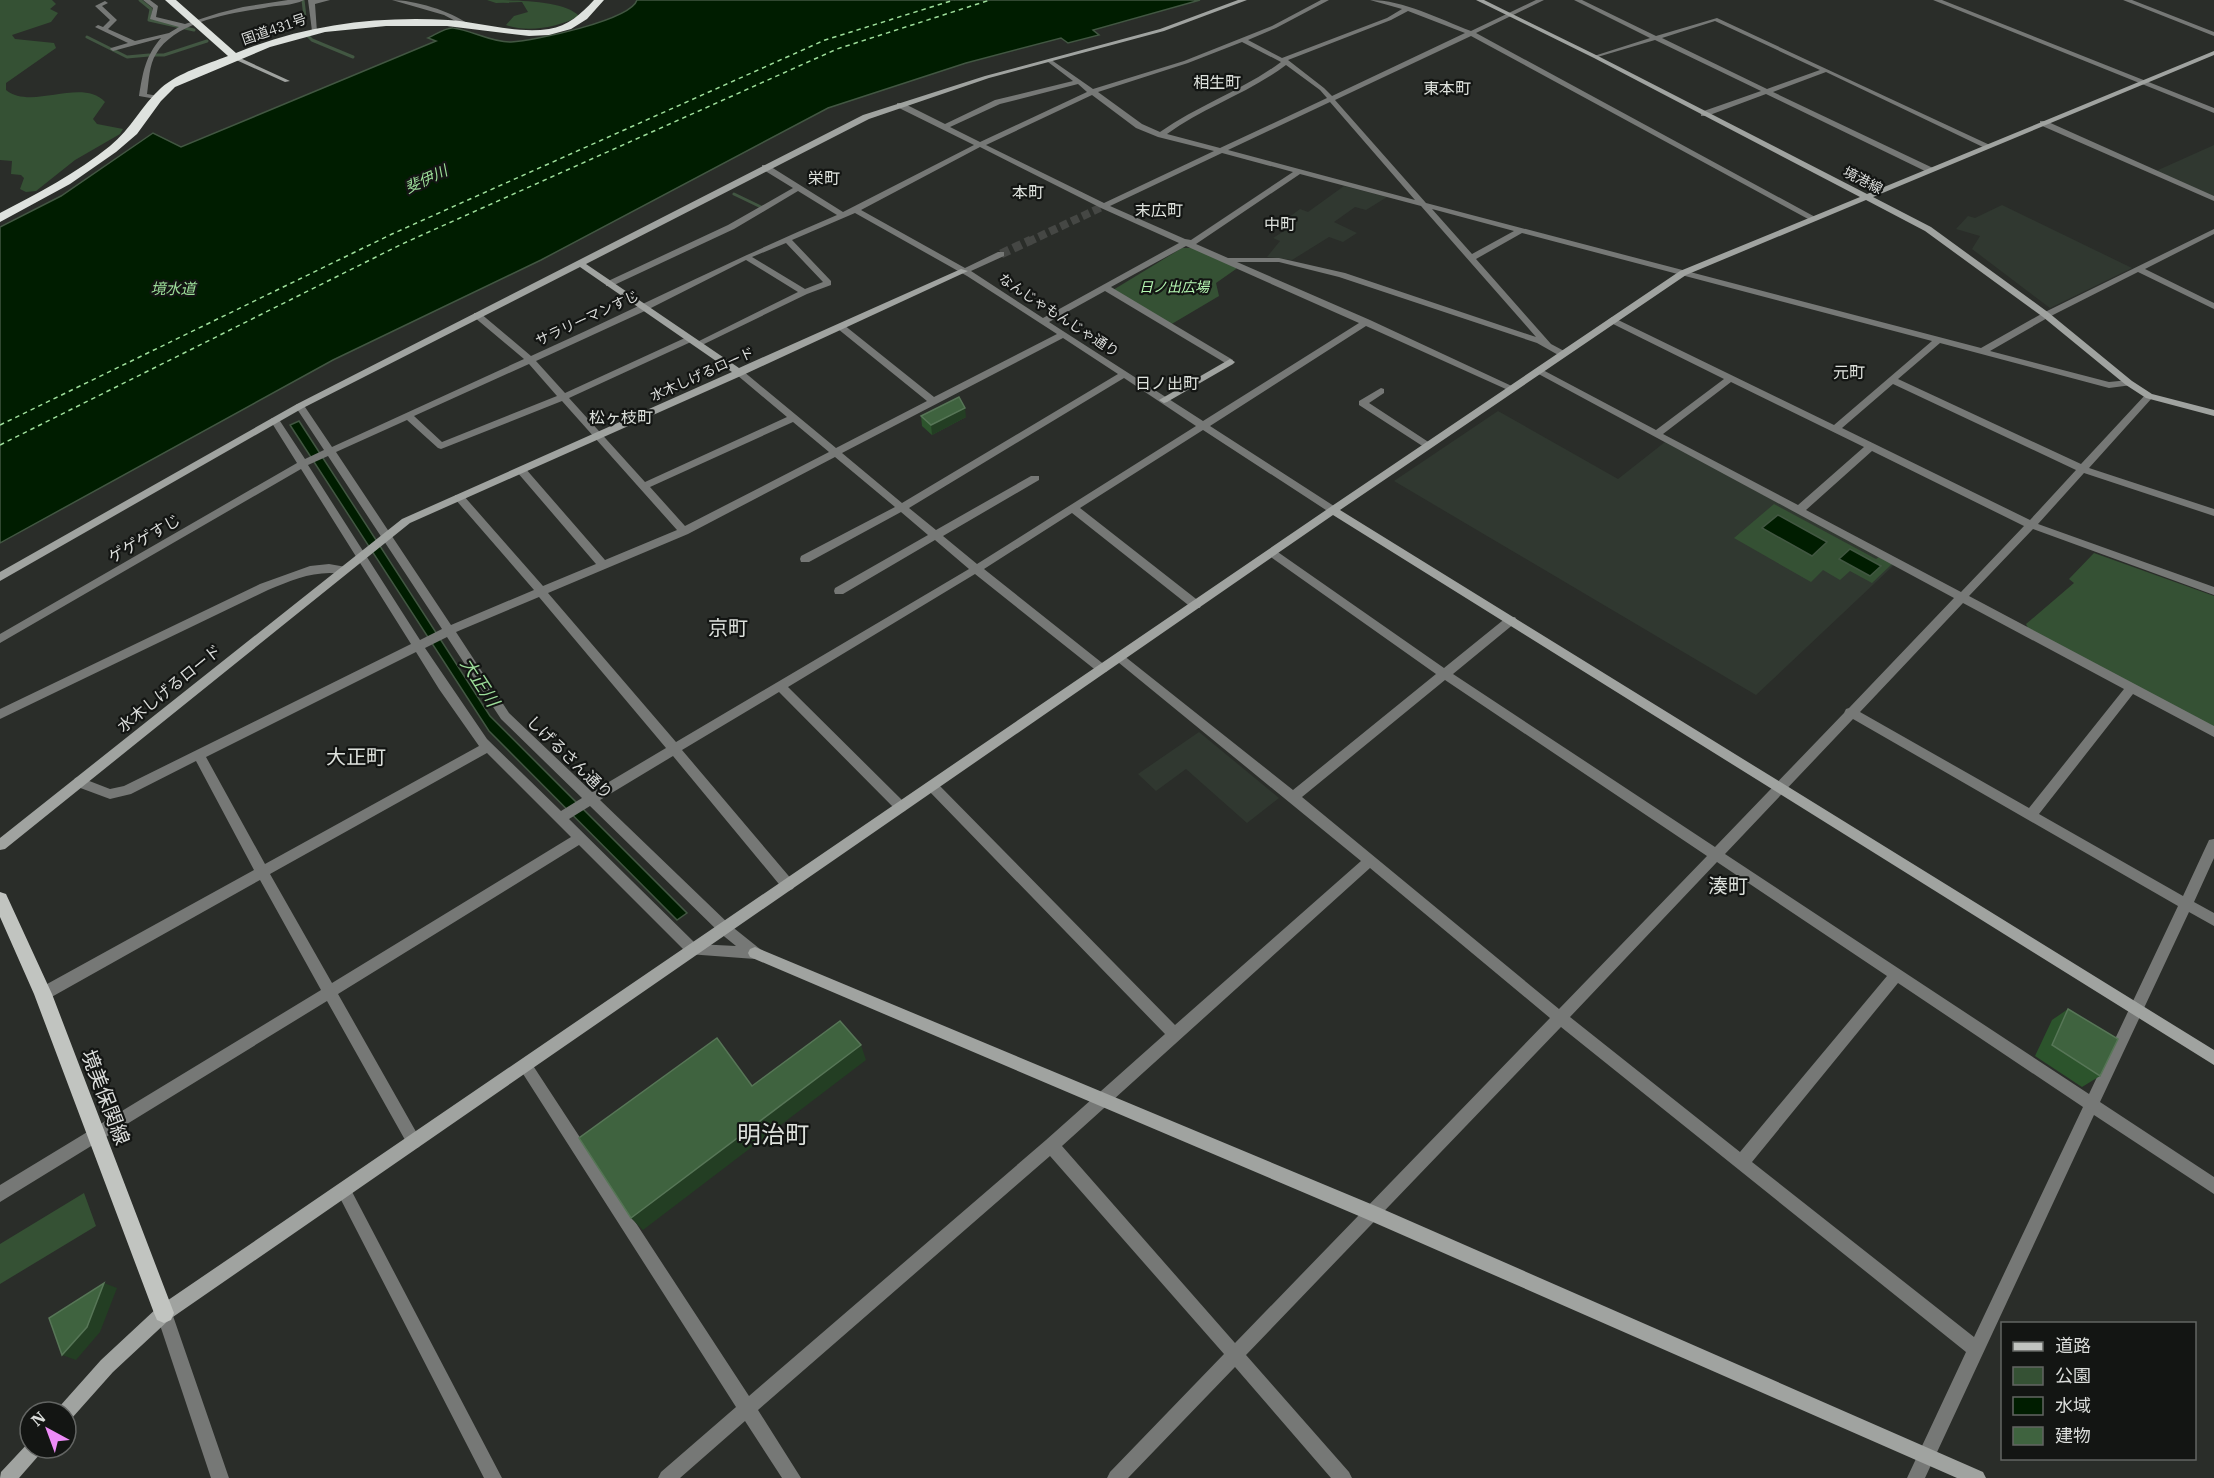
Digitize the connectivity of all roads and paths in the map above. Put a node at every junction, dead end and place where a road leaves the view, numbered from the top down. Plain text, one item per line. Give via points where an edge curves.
1 (146, 0) edge
2 (170, 0) edge
3 (300, 0) edge
4 (327, 0) edge
5 (395, 0) edge
6 (599, 0) edge
7 (1244, 0) edge
8 (1326, 0) edge
9 (1373, 0) edge
10 (1479, 0) edge
11 (1541, 0) edge
12 (1576, 0) edge
13 (1936, 0) edge
14 (2126, 0) edge
15 (311, 1) edge
16 (105, 3) dead end
17 (1407, 9) junction
18 (1511, 14) junction
19 (465, 24) junction
20 (188, 26) junction
21 (315, 31) junction
22 (1471, 33) junction
23 (171, 34) junction
24 (2214, 34) edge
25 (1656, 38) junction
26 (1243, 40) junction
27 (135, 44) junction
28 (114, 49) dead end
29 (2214, 53) edge
30 (1596, 57) junction
31 (236, 58) junction
32 (1050, 61) junction
33 (1284, 61) junction
34 (1826, 70) junction
35 (287, 81) dead end
36 (1079, 82) junction
37 (2142, 82) junction
38 (1766, 91) junction
39 (1092, 92) junction
40 (156, 97) junction
41 (1330, 99) junction
42 (900, 105) junction
43 (2214, 111) edge
44 (1704, 114) junction
45 (2043, 123) junction
46 (945, 128) junction
47 (1161, 135) junction
48 (979, 145) junction
49 (1988, 146) junction
50 (1220, 151) junction
51 (765, 167) junction
52 (1930, 170) junction
53 (1300, 171) junction
54 (799, 187) junction
55 (1866, 197) junction
56 (2214, 199) edge
57 (1426, 205) junction
58 (1104, 206) junction
59 (855, 210) junction
60 (842, 215) junction
61 (0, 218) edge
62 (1813, 218) junction
63 (1521, 230) junction
64 (2214, 231) edge
65 (787, 239) junction
66 (1190, 242) junction
67 (1001, 254) tunnel mouth
68 (746, 257) junction
69 (1472, 258) junction
70 (1230, 260) junction
71 (580, 264) junction
72 (2138, 269) junction
73 (964, 271) junction
74 (1683, 273) junction
75 (609, 284) junction
76 (1105, 287) junction
77 (804, 292) junction
78 (2214, 306) edge
79 (644, 308) junction
80 (477, 315) junction
81 (2046, 315) junction
82 (1612, 320) junction
83 (1044, 321) junction
84 (1367, 322) junction
85 (842, 327) junction
86 (1064, 334) junction
87 (1938, 340) junction
88 (694, 342) junction
89 (1547, 344) junction
90 (1983, 351) junction
91 (1563, 354) junction
92 (530, 360) junction
93 (1538, 371) junction
94 (740, 373) junction
95 (1125, 374) junction
96 (1731, 378) junction
97 (1893, 380) junction
98 (2129, 383) junction
99 (1511, 388) junction
100 (1381, 391) dead end
101 (2149, 396) junction
102 (563, 397) junction
103 (1164, 400) junction
104 (934, 402) junction
105 (300, 406) junction
106 (2214, 413) edge
107 (407, 416) junction
108 (793, 418) junction
109 (274, 420) junction
110 (1204, 426) junction
111 (1835, 429) junction
112 (1657, 434) junction
113 (599, 435) junction
114 (1428, 445) junction
115 (1871, 447) junction
116 (330, 450) junction
117 (835, 453) junction
118 (302, 464) junction
119 (2082, 469) junction
120 (521, 470) junction
121 (1035, 478) dead end
122 (644, 486) junction
123 (459, 497) junction
124 (901, 508) junction
125 (1073, 508) junction
126 (1333, 510) junction
127 (1799, 510) junction
128 (2214, 513) edge
129 (2031, 525) junction
130 (684, 531) junction
131 (387, 535) junction
132 (937, 537) junction
133 (1272, 552) junction
134 (360, 556) junction
135 (805, 559) dead end
136 (604, 566) junction
137 (976, 569) junction
138 (342, 570) junction
139 (0, 576) edge
140 (839, 591) dead end
141 (2214, 591) edge
142 (541, 592) junction
143 (1961, 596) junction
144 (1196, 605) junction
145 (1511, 620) junction
146 (450, 630) junction
147 (0, 639) edge
148 (419, 646) junction
149 (1119, 658) junction
150 (1102, 669) junction
151 (1446, 675) junction
152 (779, 685) junction
153 (2132, 687) junction
154 (1850, 712) junction
155 (0, 714) edge
156 (2214, 732) edge
157 (488, 747) junction
158 (672, 748) junction
159 (200, 756) junction
160 (79, 782) junction
161 (932, 786) junction
162 (1779, 787) junction
163 (1293, 797) junction
164 (588, 799) junction
165 (901, 807) junction
166 (2031, 814) junction
167 (559, 818) junction
168 (580, 838) junction
169 (2214, 844) edge
170 (0, 845) edge
171 (1714, 855) junction
172 (1369, 861) junction
173 (262, 872) junction
174 (788, 885) junction
175 (0, 899) edge
176 (2185, 904) junction
177 (2214, 920) edge
178 (725, 929) junction
179 (693, 950) junction
180 (755, 953) junction
181 (1895, 976) junction
182 (329, 993) junction
183 (43, 994) junction
184 (2137, 1010) junction
185 (1560, 1018) junction
186 (1175, 1035) junction
187 (2214, 1058) edge
188 (525, 1066) junction
189 (1101, 1100) junction
190 (2092, 1106) junction
191 (96, 1134) junction
192 (414, 1142) junction
193 (1051, 1145) junction
194 (1742, 1162) junction
195 (2214, 1186) edge
196 (344, 1191) junction
197 (0, 1194) edge
198 (1372, 1213) junction
199 (164, 1313) junction
200 (1977, 1350) junction
201 (1234, 1354) junction
202 (77, 1400) edge
203 (746, 1410) junction
204 (1926, 1456) junction
205 (23, 1460) edge
206 (7, 1478) edge
207 (220, 1478) edge
208 (493, 1478) edge
209 (667, 1478) edge
210 (792, 1478) edge
211 (1116, 1478) edge
212 (1343, 1478) edge
213 (1916, 1478) edge
214 (1977, 1478) edge

1 - 20 street via 156,7 151,16 154,20
2 - 20 highway
3 - 20 street via 220,15
4 - 15 street
5 - 19 street via 446,14
6 - 19 highway, 国道431号 via 576,23 549,32 514,33
7 - 32 street via 1162,30
8 - 26 street, サラリーマンすじ
9 - 17 street
10 - 18 street, 境港線
11 - 18 street
12 - 25 street
13 - 37 street
14 - 24 street
15 - 21 street
16 - 27 street via 99,6 114,20 101,29
17 - 22 street
17 - 33 street
18 - 22 street
18 - 30 street, 境港線
19 - 21 highway, 国道431号
20 - 23 street
20 - 31 highway
21 - 31 highway, 国道431号
22 - 41 street
22 - 62 street
23 - 27 street
23 - 40 street via 152,54 144,96
25 - 30 street
25 - 34 street via 1715,19
25 - 38 street
26 - 33 street
26 - 39 street, サラリーマンすじ
27 - 28 street
29 - 37 street
30 - 44 street, 境港線
31 - 35 street
31 - 40 highway, 国道431号 via 185,79
32 - 36 street
32 - 42 street
33 - 41 street via 1312,80
33 - 47 street via 1253,85 1206,106
34 - 38 street
34 - 49 street
36 - 39 street
36 - 46 street via 1004,100
37 - 43 street
37 - 45 street
38 - 44 street
38 - 52 street
39 - 47 street via 1139,126
39 - 48 street, サラリーマンすじ
40 - 61 highway, 国道431号 via 121,143 42,196
41 - 50 street
41 - 57 street
42 - 46 street
42 - 51 street via 866,117
44 - 55 street, 境港線
45 - 49 street
45 - 56 street
46 - 48 street
47 - 50 street
48 - 58 street
48 - 59 street, サラリーマンすじ
49 - 52 street
50 - 53 street
50 - 58 street
51 - 54 street
51 - 71 street
52 - 55 street
53 - 57 street
53 - 66 street
54 - 60 street
54 - 75 street via 731,227
55 - 62 street
55 - 81 street, 境港線 via 1928,229
57 - 63 street
57 - 69 street
58 - 66 street
59 - 60 street, サラリーマンすじ
59 - 73 street, なんじゃもんじゃ通り
60 - 65 street, サラリーマンすじ
62 - 74 street
63 - 69 street
63 - 74 street
64 - 72 street
65 - 68 street, サラリーマンすじ
65 - 77 street via 828,283
66 - 70 street
66 - 76 street
67 - 73 street
68 - 77 street
68 - 79 street, サラリーマンすじ
69 - 89 street
70 - 84 street
70 - 89 street via 1279,260 1342,275
71 - 75 street
71 - 80 street
72 - 78 street
72 - 81 street
73 - 83 street, なんじゃもんじゃ通り
73 - 85 street, 水木しげるロード
74 - 82 street
74 - 87 street
75 - 79 street
76 - 83 street
76 - 103 street via 1230,362
77 - 88 street
79 - 88 street
79 - 92 street, サラリーマンすじ
80 - 92 street
80 - 105 street
81 - 90 street
81 - 98 street, 境港線
82 - 91 street
82 - 96 street
83 - 86 street, なんじゃもんじゃ通り
84 - 99 street
84 - 110 street
85 - 94 street, 水木しげるロード
85 - 104 street
86 - 95 street, なんじゃもんじゃ通り
86 - 104 street
87 - 90 street
87 - 97 street
88 - 94 street
88 - 102 street
89 - 91 street
90 - 98 street via 2109,385
91 - 93 street
92 - 102 street
92 - 107 street, サラリーマンすじ
93 - 99 street
93 - 112 street
94 - 108 street
94 - 113 street, 水木しげるロード
95 - 103 street, なんじゃもんじゃ通り
95 - 124 street
96 - 111 street
96 - 112 street
97 - 111 street
97 - 119 street
98 - 101 street, 境港線
99 - 114 street
100 - 114 street via 1362,403
101 - 106 street, 境港線
101 - 119 street
102 - 107 street via 441,446
102 - 113 street
103 - 110 street, なんじゃもんじゃ通り
104 - 117 street
105 - 109 street
105 - 116 street, しげるさん通り
107 - 116 street, サラリーマンすじ
108 - 117 street
108 - 122 street
109 - 118 street
109 - 139 street
110 - 125 street
110 - 126 street, なんじゃもんじゃ通り
111 - 115 street
112 - 127 street
113 - 120 street, 水木しげるロード
113 - 122 street
114 - 126 street
115 - 127 street
115 - 129 street
116 - 118 street, ゲゲゲすじ
116 - 131 street, しげるさん通り
117 - 124 street
117 - 130 street
118 - 134 street
118 - 147 street, ゲゲゲすじ
119 - 128 street
119 - 129 street
120 - 123 street, 水木しげるロード
120 - 136 street
121 - 132 street
122 - 130 street
123 - 131 street, 水木しげるロード via 406,521
123 - 142 street
124 - 132 street
124 - 135 street
125 - 137 street
125 - 144 street
126 - 133 street
126 - 145 street
127 - 143 street
129 - 141 street
129 - 143 street
130 - 136 street
131 - 134 street, 水木しげるロード
131 - 146 street, しげるさん通り
132 - 137 street
132 - 140 street
133 - 144 street
133 - 151 street
134 - 138 street, 水木しげるロード
134 - 148 street
136 - 142 street
137 - 150 street
137 - 152 street
138 - 155 street via 310,570 264,587
138 - 160 street, 水木しげるロード
142 - 146 street
142 - 158 street
143 - 153 street
143 - 154 street
144 - 149 street
145 - 151 street
145 - 162 street
146 - 148 street
146 - 164 street, しげるさん通り via 505,716
148 - 157 street
148 - 159 street
149 - 150 street
149 - 163 street
150 - 161 street
151 - 163 street
151 - 171 street
152 - 158 street
152 - 165 street
153 - 156 street
153 - 166 street
154 - 162 street
154 - 166 street
157 - 167 street
157 - 173 street
158 - 164 street
158 - 174 street
159 - 160 street via 128,790 110,794
159 - 173 street
160 - 170 street, 水木しげるロード
161 - 165 street
161 - 186 street
162 - 171 street
162 - 184 street
163 - 172 street
164 - 167 street
164 - 178 street, しげるさん通り
165 - 174 street
166 - 176 street
167 - 168 street
168 - 179 street
168 - 182 street
169 - 176 street
171 - 181 street
171 - 185 street
172 - 185 street
172 - 186 street
173 - 182 street
173 - 183 street
174 - 178 street
175 - 183 main road, 境美保関線
176 - 177 street
176 - 184 street
178 - 179 street
178 - 180 street, しげるさん通り
179 - 180 street
179 - 188 street
180 - 189 street
181 - 190 street
181 - 194 street
182 - 191 street
182 - 192 street
183 - 191 main road, 境美保関線
184 - 187 street
184 - 190 street
185 - 194 street
185 - 198 street
186 - 189 street
188 - 192 street
188 - 203 street
189 - 193 street
189 - 198 street
190 - 195 street
190 - 200 street
191 - 197 street
191 - 199 main road, 境美保関線
192 - 196 street
193 - 201 street
193 - 203 street
194 - 200 street
196 - 199 street
196 - 208 street
198 - 201 street
198 - 204 street
199 - 202 street
199 - 207 street
200 - 204 street
201 - 211 street
201 - 212 street
203 - 209 street
203 - 210 street
204 - 213 street
204 - 214 street
205 - 206 street

